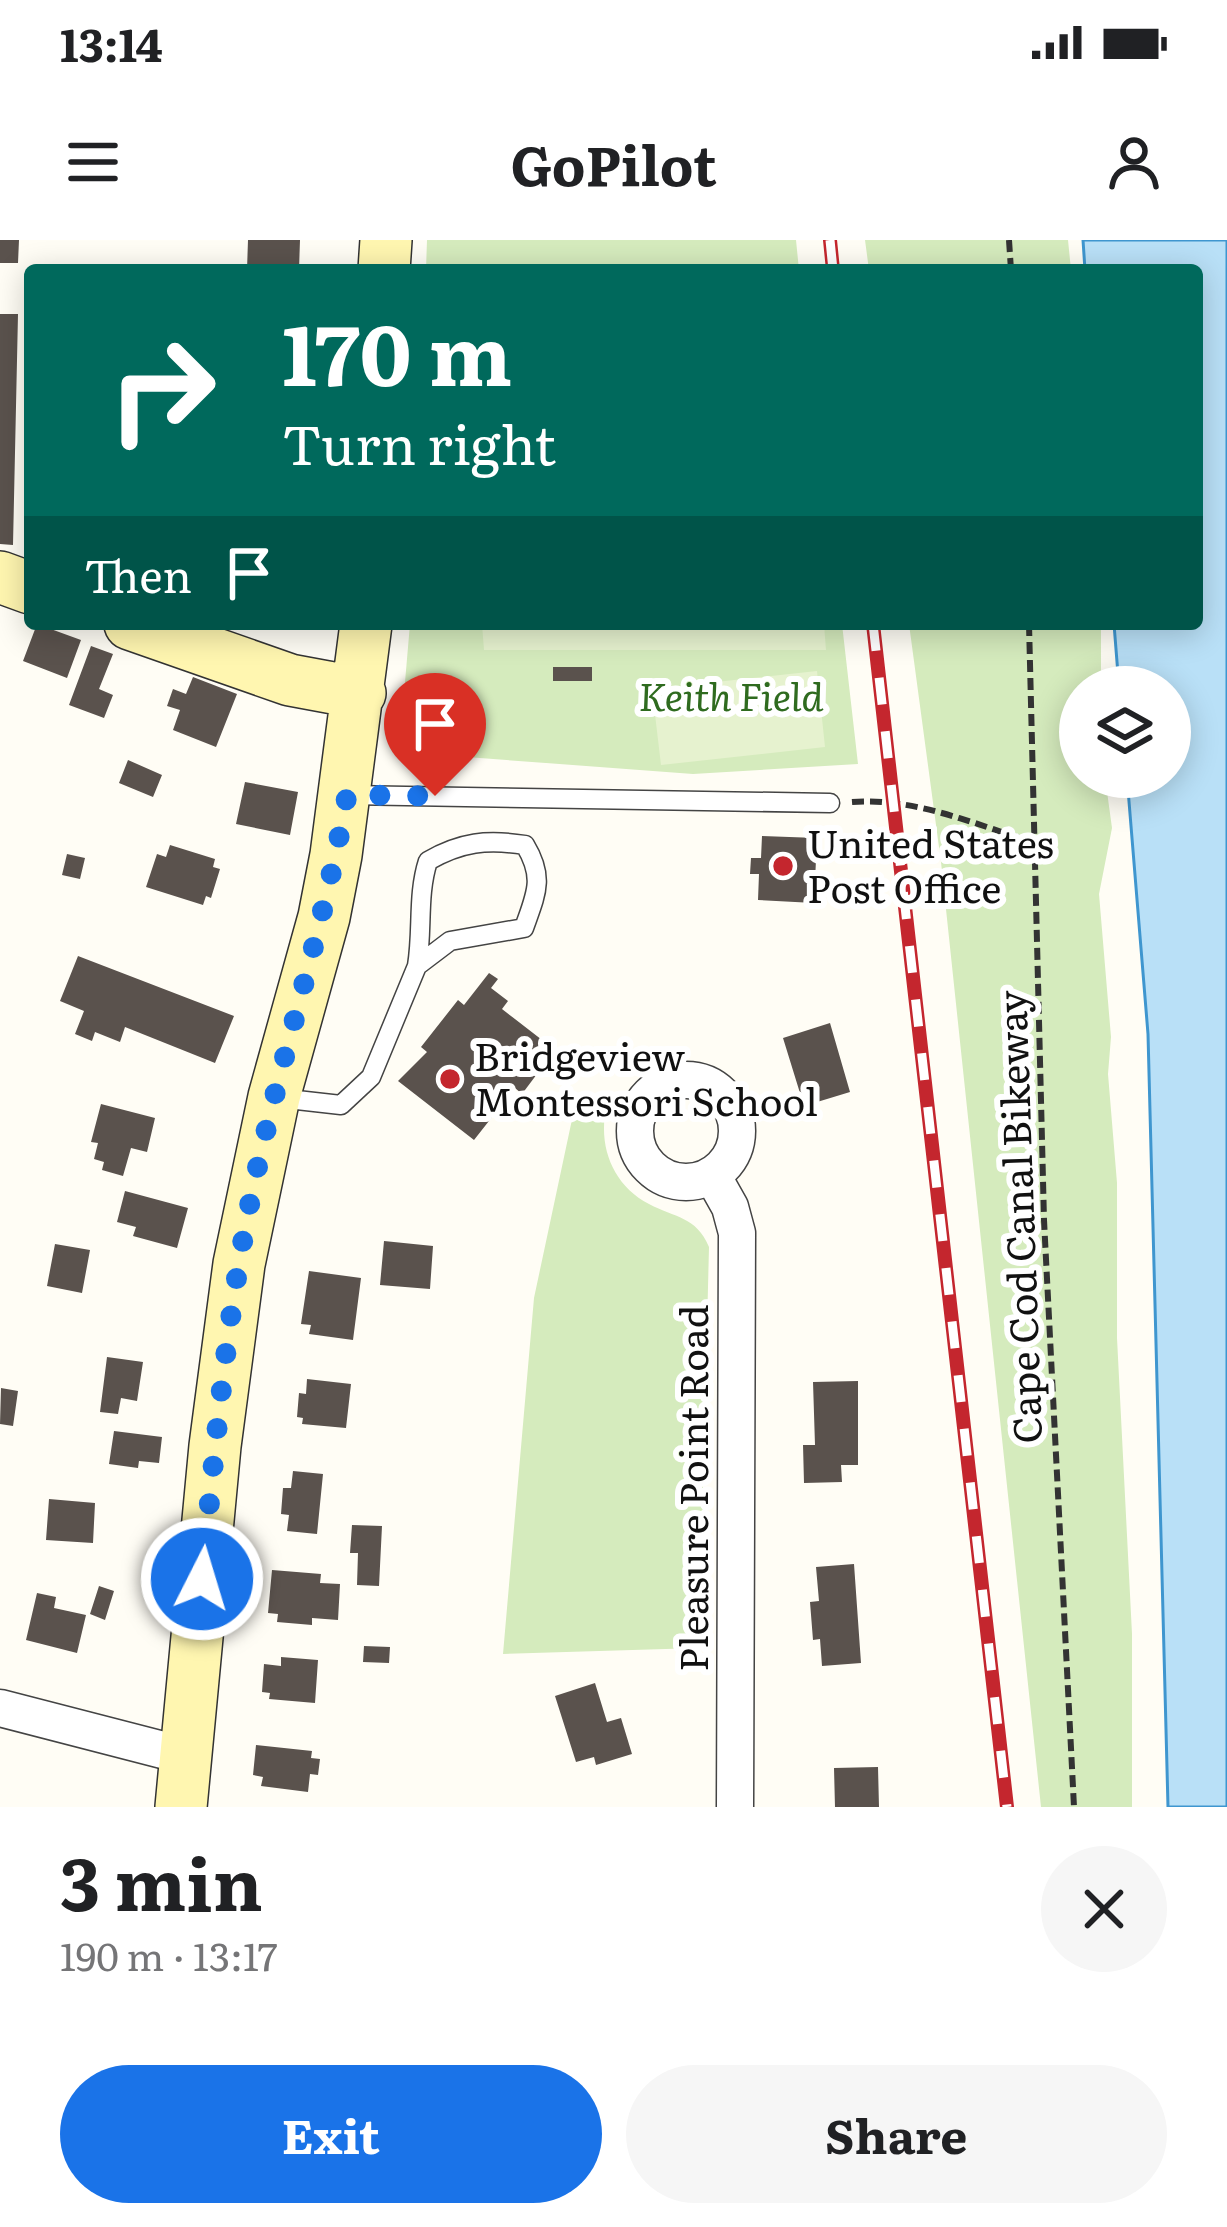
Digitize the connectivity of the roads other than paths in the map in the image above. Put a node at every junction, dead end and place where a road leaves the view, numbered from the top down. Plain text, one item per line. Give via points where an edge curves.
1 (147, 630) edge
2 (365, 630) edge
3 (360, 694) junction
4 (347, 795) junction
5 (830, 803) road end
6 (417, 966) junction
7 (274, 1097) junction
8 (712, 1175) dead end
9 (0, 1708) edge
10 (186, 1756) junction
11 (181, 1807) edge
12 (735, 1807) edge

1 - 3 main road via 290,680
2 - 3 main road
3 - 4 main road
4 - 5 lane
4 - 7 main road via 324,917
6 - 6 lane via 450,941 524,928 537,893 537,865 525,845 456,845 428,861
6 - 7 lane via 370,1077 341,1105
7 - 10 main road via 226,1346
8 - 12 street, Pleasure Point Road via 737,1233
9 - 10 street
10 - 11 main road

